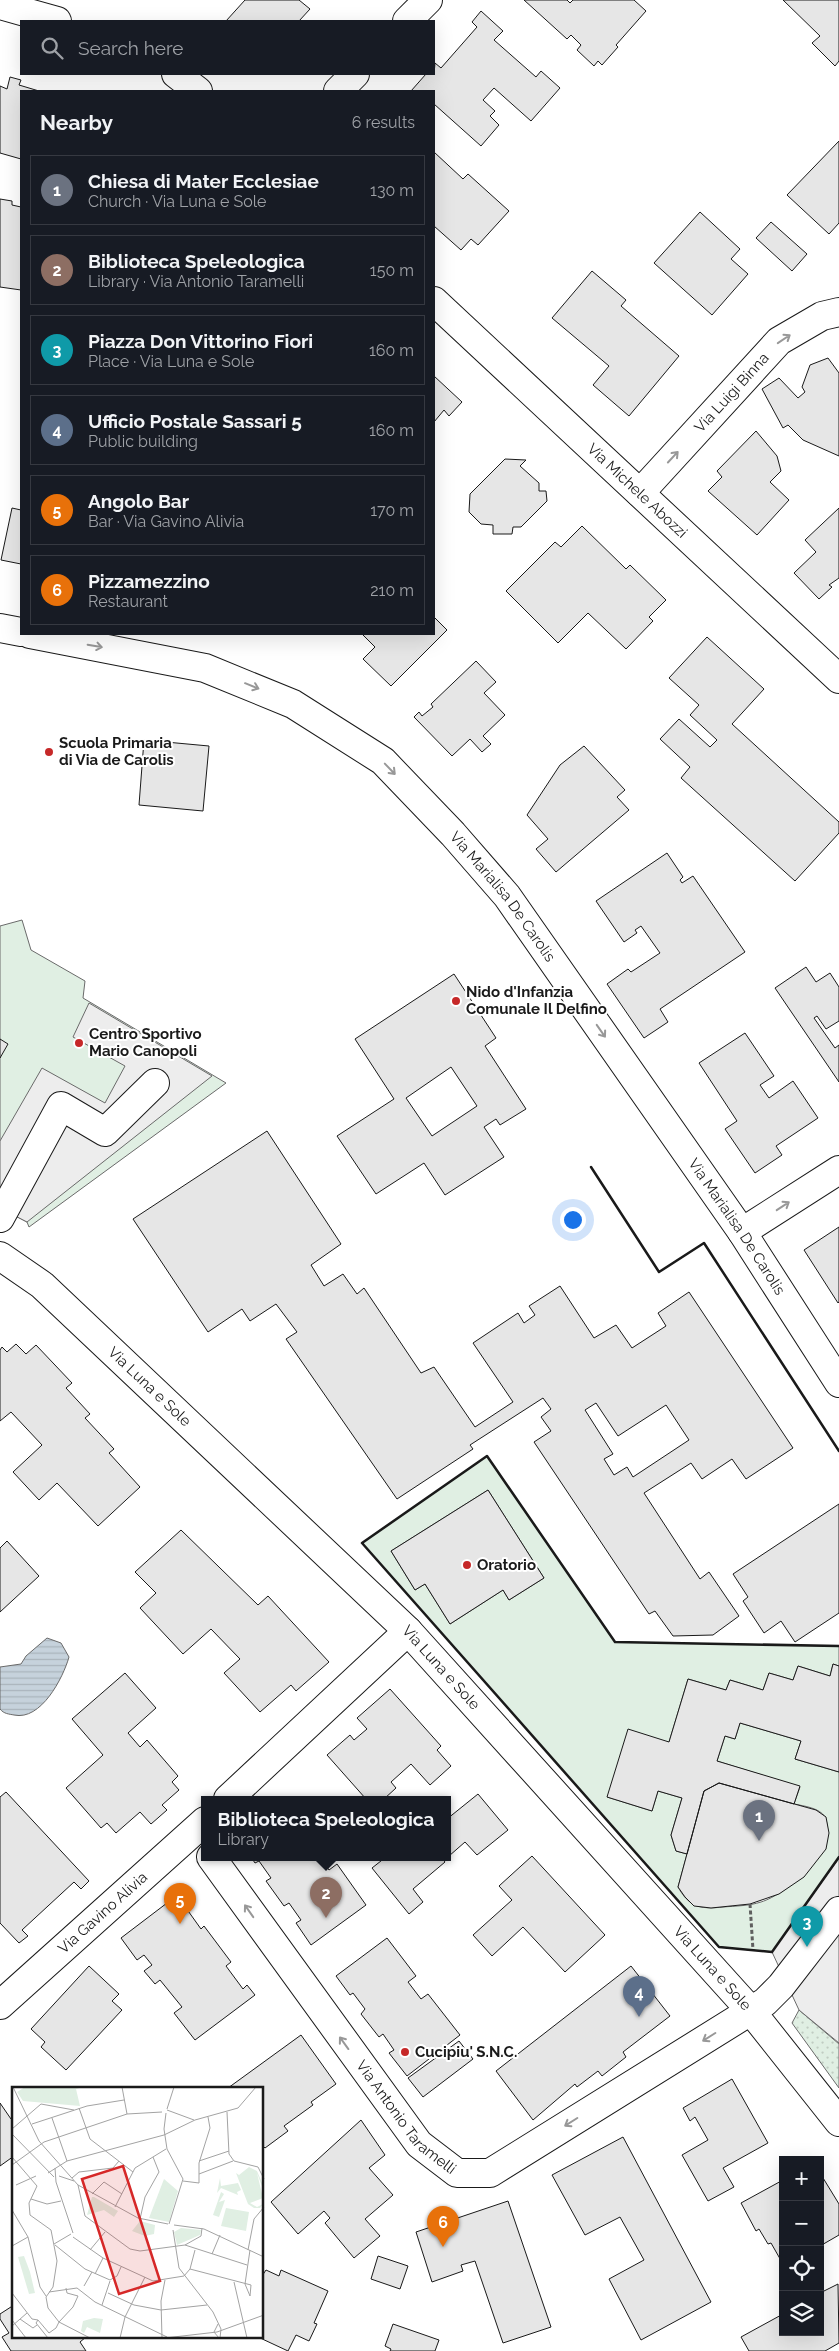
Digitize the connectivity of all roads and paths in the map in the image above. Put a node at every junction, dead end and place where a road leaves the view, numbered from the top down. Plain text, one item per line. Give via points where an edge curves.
1 (428, 0) edge
2 (0, 5) edge
3 (53, 20) edge
4 (408, 20) edge
5 (177, 75) edge
6 (354, 75) edge
7 (197, 90) edge
8 (339, 90) edge
9 (435, 302) edge
10 (839, 312) edge
11 (640, 493) junction
12 (0, 628) edge
13 (20, 632) edge
14 (35, 635) edge
15 (839, 679) edge
16 (155, 1083) dead end
17 (839, 1170) edge
18 (0, 1218) edge
19 (742, 1232) junction
20 (1, 1258) edge
21 (839, 1384) edge
22 (408, 1631) junction
23 (231, 1796) edge
24 (201, 1834) edge
25 (214, 1861) edge
26 (750, 1904) dead end
27 (839, 1911) edge
28 (753, 1950) dead end
29 (0, 2005) edge
30 (751, 2011) junction
31 (839, 2122) edge

1 - 4 street
2 - 3 street
5 - 7 street
6 - 8 street
9 - 11 street, Via Michele Abozzi
11 -> 10 street, Via Luigi Binna via 779,341 822,316
11 - 15 street, Via Michele Abozzi
12 - 13 street
14 -> 19 street, Via Marialisa De Carolis via 206,668 293,704 383,761 507,896
16 - 18 street via 105,1132 61,1106
19 -> 17 street
19 - 21 street, Via Marialisa De Carolis
20 - 22 street, Via Luna e Sole via 42,1285
22 - 23 street
22 - 30 street, Via Luna e Sole
24 - 29 street, Via Gavino Alivia
30 -> 25 street, Via Antonio Taramelli via 490,2173 458,2173 419,2144
26 - 28 path
27 - 30 street, Via Antonio Taramelli via 781,1986
30 - 31 street, Via Luna e Sole

